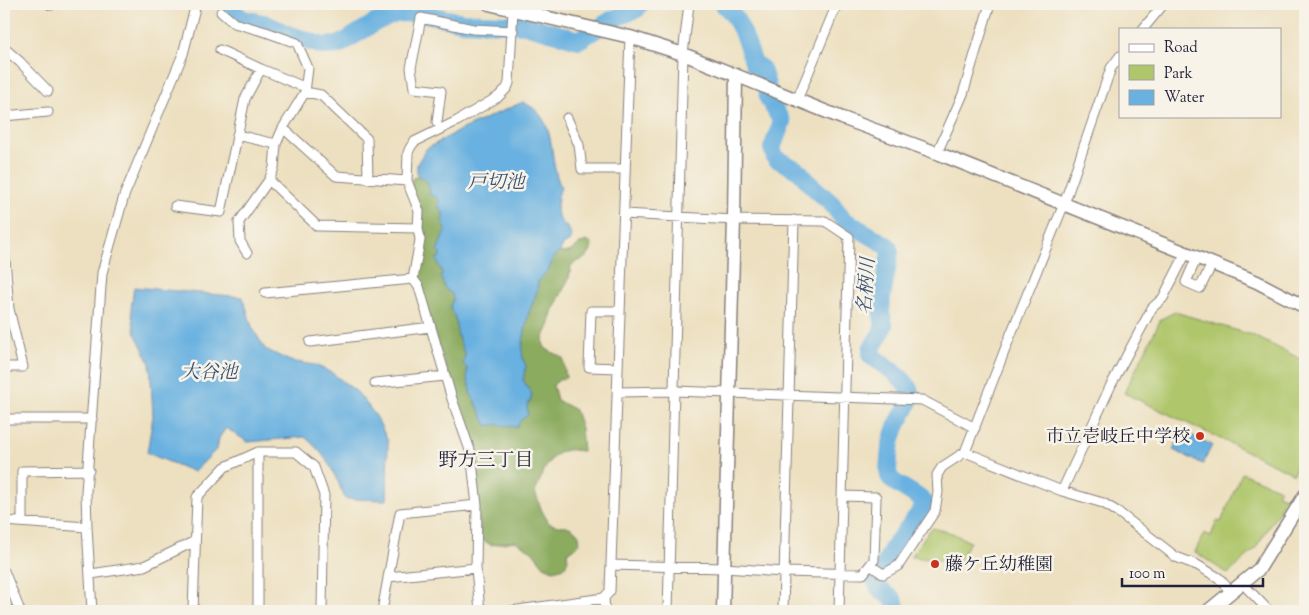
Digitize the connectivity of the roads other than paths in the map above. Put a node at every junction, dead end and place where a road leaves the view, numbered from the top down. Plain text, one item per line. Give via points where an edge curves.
1 (196, 4) edge
2 (489, 4) edge
3 (689, 4) edge
4 (837, 4) edge
5 (990, 4) edge
6 (1162, 4) edge
7 (538, 9) edge
8 (221, 12) dead end
9 (513, 15) junction
10 (1144, 28) edge
11 (512, 31) junction
12 (630, 37) junction
13 (4, 48) edge
14 (220, 50) dead end
15 (683, 54) junction
16 (1119, 57) edge
17 (261, 69) junction
18 (736, 75) junction
19 (305, 89) junction
20 (48, 91) dead end
21 (793, 98) junction
22 (48, 112) dead end
23 (4, 116) edge
24 (567, 118) dead end
25 (437, 122) dead end
26 (283, 128) junction
27 (237, 135) junction
28 (276, 144) junction
29 (937, 153) junction
30 (625, 170) junction
31 (368, 179) junction
32 (269, 180) junction
33 (407, 181) junction
34 (1064, 204) junction
35 (175, 206) dead end
36 (624, 214) junction
37 (679, 216) junction
38 (734, 220) junction
39 (794, 220) junction
40 (418, 228) junction
41 (4, 251) edge
42 (247, 253) dead end
43 (1191, 255) junction
44 (1212, 264) junction
45 (413, 279) junction
46 (265, 293) dead end
47 (1305, 307) edge
48 (6, 309) edge
49 (620, 310) junction
50 (432, 327) junction
51 (310, 342) dead end
52 (4, 367) edge
53 (618, 368) junction
54 (445, 376) junction
55 (375, 383) dead end
56 (617, 392) junction
57 (674, 392) junction
58 (729, 394) junction
59 (789, 395) junction
60 (845, 397) junction
61 (4, 419) edge
62 (92, 419) junction
63 (975, 428) junction
64 (258, 452) junction
65 (965, 452) junction
66 (89, 470) junction
67 (1062, 491) junction
68 (1305, 495) edge
69 (842, 496) junction
70 (477, 505) junction
71 (4, 521) edge
72 (22, 522) junction
73 (87, 527) junction
74 (195, 541) junction
75 (870, 565) junction
76 (611, 566) junction
77 (476, 568) junction
78 (670, 568) junction
79 (724, 568) junction
80 (4, 571) edge
81 (784, 572) junction
82 (840, 573) junction
83 (91, 574) junction
84 (388, 577) junction
85 (1242, 584) junction
86 (1231, 592) junction
87 (604, 598) junction
88 (20, 611) edge
89 (92, 611) edge
90 (193, 611) edge
91 (258, 611) edge
92 (322, 611) edge
93 (382, 611) edge
94 (480, 611) edge
95 (511, 611) edge
96 (605, 611) edge
97 (668, 611) edge
98 (723, 611) edge
99 (783, 611) edge
100 (838, 611) edge
101 (1208, 611) edge
102 (1269, 611) edge

1 - 62 street via 183,54 124,196 102,274
2 - 9 street
3 - 15 street
4 - 21 street
5 - 29 street via 963,94
6 - 10 street
7 - 9 street
7 - 12 street
8 - 19 street via 234,24 297,43 308,68
9 - 11 street
11 - 25 street via 474,29 420,18 411,68 414,88 441,91
11 - 33 street via 507,88 498,97 457,121 414,142 408,153
12 - 15 street
12 - 30 street
13 - 20 street
14 - 17 street
15 - 18 street
15 - 37 street
16 - 34 street via 1111,68
17 - 19 street
17 - 27 street via 245,99
18 - 21 street
18 - 38 street
19 - 26 street
19 - 31 street via 321,95 367,139
21 - 29 street
22 - 23 street
24 - 30 street via 578,145 582,169
26 - 28 street
26 - 31 street via 336,176
27 - 28 street
27 - 35 street via 221,212
28 - 32 street via 274,168
29 - 34 street
30 - 36 street
31 - 33 street
32 - 40 street via 317,226
32 - 42 street via 239,222 240,240
33 - 40 street via 419,212
34 - 43 street
34 - 63 street
36 - 37 street
36 - 49 street
37 - 38 street
37 - 57 street
38 - 39 street
38 - 58 street
39 - 59 street
39 - 60 street via 825,221 849,237
40 - 45 street via 420,240
41 - 48 street
43 - 44 street
43 - 44 street via 1186,282 1200,288
43 - 67 street via 1163,298 1152,308 1111,385
44 - 47 street via 1257,282
45 - 46 street
45 - 50 street via 419,287
48 - 52 street via 23,367
49 - 53 street
49 - 53 street via 591,311 588,367
50 - 51 street
50 - 54 street
53 - 56 street
54 - 55 street
54 - 70 street via 471,453
56 - 57 street
56 - 76 street
57 - 58 street
57 - 78 street
58 - 59 street
58 - 79 street
59 - 60 street
59 - 81 street
60 - 63 street via 922,400
60 - 69 street
61 - 62 street
62 - 66 street
63 - 65 street
64 - 74 street via 225,467 197,497
64 - 91 street
64 - 92 street via 296,452 314,467 324,495
65 - 67 street
65 - 75 street via 942,467 936,475 935,511 898,566 883,574
66 - 72 street via 22,471
66 - 73 street
67 - 86 street via 1103,503 1176,557 1219,578
68 - 85 street via 1259,569
69 - 75 street via 876,497 874,560
69 - 82 street
70 - 77 street
70 - 84 street via 400,513
71 - 72 street
72 - 73 street
73 - 83 street
74 - 83 street via 144,566
74 - 90 street
75 - 82 street via 863,574
76 - 78 street
76 - 87 street via 610,591
77 - 84 street
77 - 94 street
78 - 79 street
78 - 97 street
79 - 81 street
79 - 98 street
80 - 88 street
81 - 82 street
81 - 99 street
82 - 100 street
83 - 89 street
84 - 93 street
85 - 86 street
85 - 102 street
86 - 101 street
87 - 95 street
87 - 96 street

